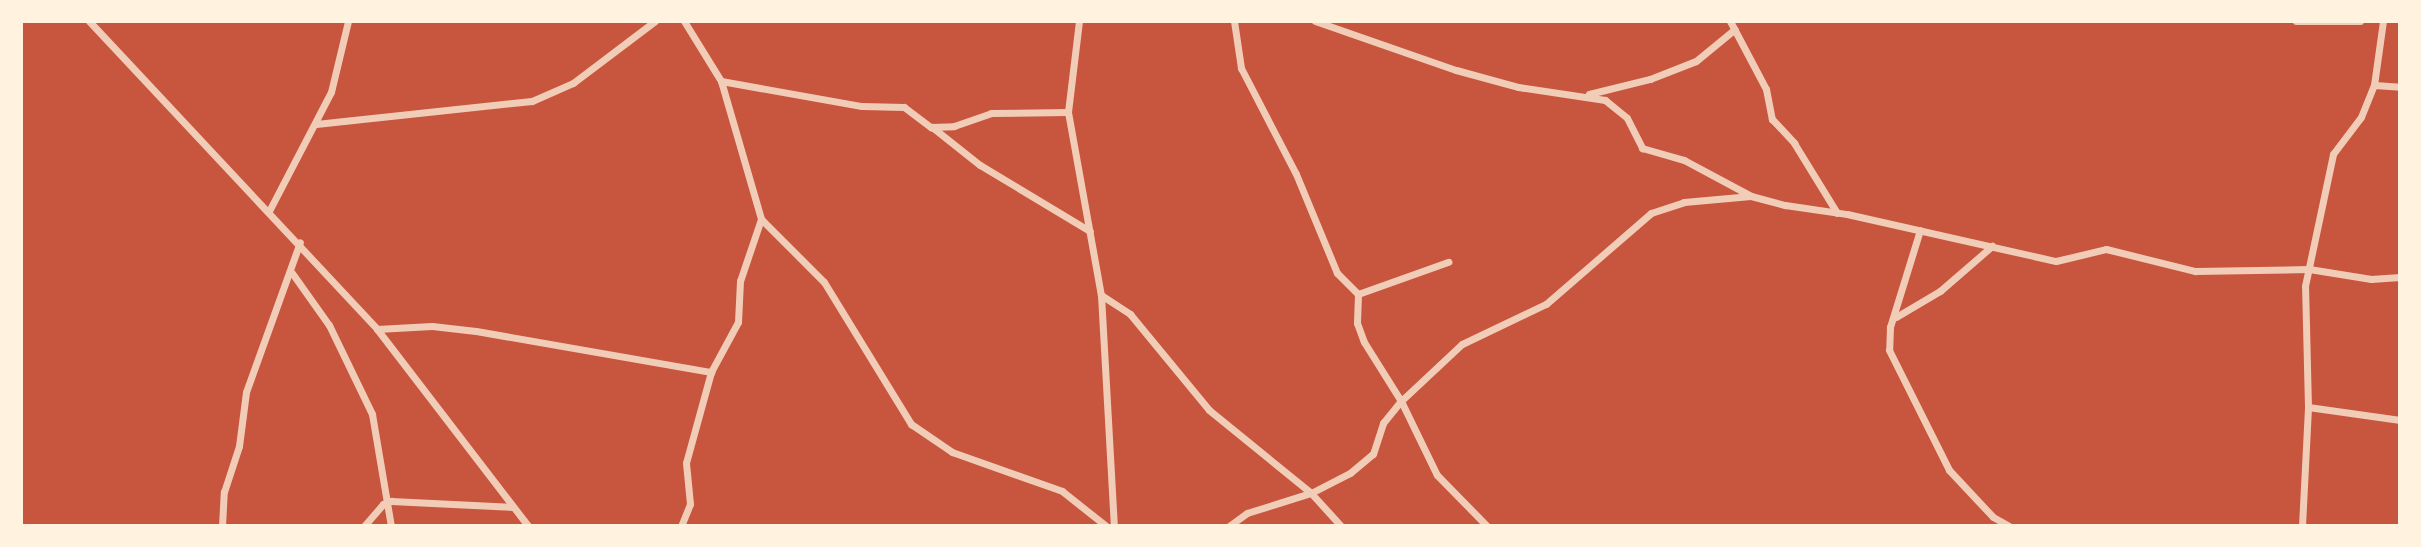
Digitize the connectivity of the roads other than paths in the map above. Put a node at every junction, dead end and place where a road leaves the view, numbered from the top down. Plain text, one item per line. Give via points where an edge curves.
1 (89, 21) edge
2 (348, 21) edge
3 (655, 21) edge
4 (684, 21) edge
5 (1079, 21) edge
6 (1234, 21) edge
7 (1315, 21) edge
8 (1730, 21) edge
9 (2296, 21) edge
10 (2360, 21) edge
11 (2383, 21) edge
12 (1734, 29) junction
13 (721, 81) junction
14 (2374, 85) junction
15 (2400, 87) edge
16 (1585, 95) junction
17 (1068, 112) junction
18 (316, 124) junction
19 (931, 127) junction
20 (1751, 196) junction
21 (269, 211) junction
22 (1836, 213) junction
23 (761, 219) junction
24 (1920, 230) junction
25 (1090, 231) junction
26 (300, 242) junction
27 (1992, 246) junction
28 (1448, 262) dead end
29 (2309, 269) junction
30 (292, 273) junction
31 (2400, 277) edge
32 (1357, 294) junction
33 (1101, 295) junction
34 (1896, 317) junction
35 (377, 329) junction
36 (711, 372) junction
37 (1401, 401) junction
38 (2308, 407) junction
39 (2400, 420) edge
40 (1311, 493) junction
41 (386, 502) junction
42 (513, 507) junction
43 (222, 526) edge
44 (364, 526) edge
45 (391, 526) edge
46 (527, 526) edge
47 (681, 526) edge
48 (1106, 526) edge
49 (1114, 526) edge
50 (1229, 526) edge
51 (1341, 526) edge
52 (1487, 526) edge
53 (2010, 526) edge
54 (2302, 526) edge

1 - 21 street
2 - 18 street via 331,92
3 - 18 street via 573,83 532,101
4 - 13 street
5 - 17 street
6 - 32 street via 1241,68 1296,174 1337,273
7 - 16 street via 1518,87
8 - 12 street
9 - 10 street
11 - 14 street
12 - 16 street via 1696,61 1650,79
12 - 22 street via 1766,89 1772,119 1794,143
13 - 19 street via 862,106 904,107
13 - 23 street
14 - 15 street
14 - 29 street via 2361,117 2333,154
16 - 20 street via 1622,112 1642,148 1684,160
17 - 19 street via 991,113 954,126
17 - 25 street
18 - 21 street
19 - 25 street via 980,165
20 - 22 street
20 - 37 street via 1684,202 1651,213 1546,304 1462,344
21 - 26 street
22 - 24 street
23 - 36 street via 740,281 738,322
23 - 48 street via 824,282 911,424 952,452 1062,491
24 - 27 street
24 - 34 street
25 - 33 street
26 - 30 street
26 - 35 street
27 - 29 street via 2056,261 2106,248 2195,271
27 - 34 street via 1940,291
28 - 32 street
29 - 31 street via 2371,279
29 - 38 street via 2305,286
30 - 41 street via 323,314 372,414
30 - 43 street via 250,377 239,446 224,492
32 - 37 street via 1357,323 1364,342
33 - 40 street via 1130,314 1209,410
33 - 49 street
34 - 53 street via 1887,339 1889,349 1949,470 1993,517
35 - 36 street via 432,326 465,330
35 - 42 street
36 - 47 street via 686,463 690,504
37 - 40 street via 1383,423 1373,454 1350,473
37 - 52 street via 1437,475
38 - 39 street
38 - 54 street
40 - 50 street via 1247,513
40 - 51 street
41 - 42 street
41 - 44 street
41 - 45 street
42 - 46 street

